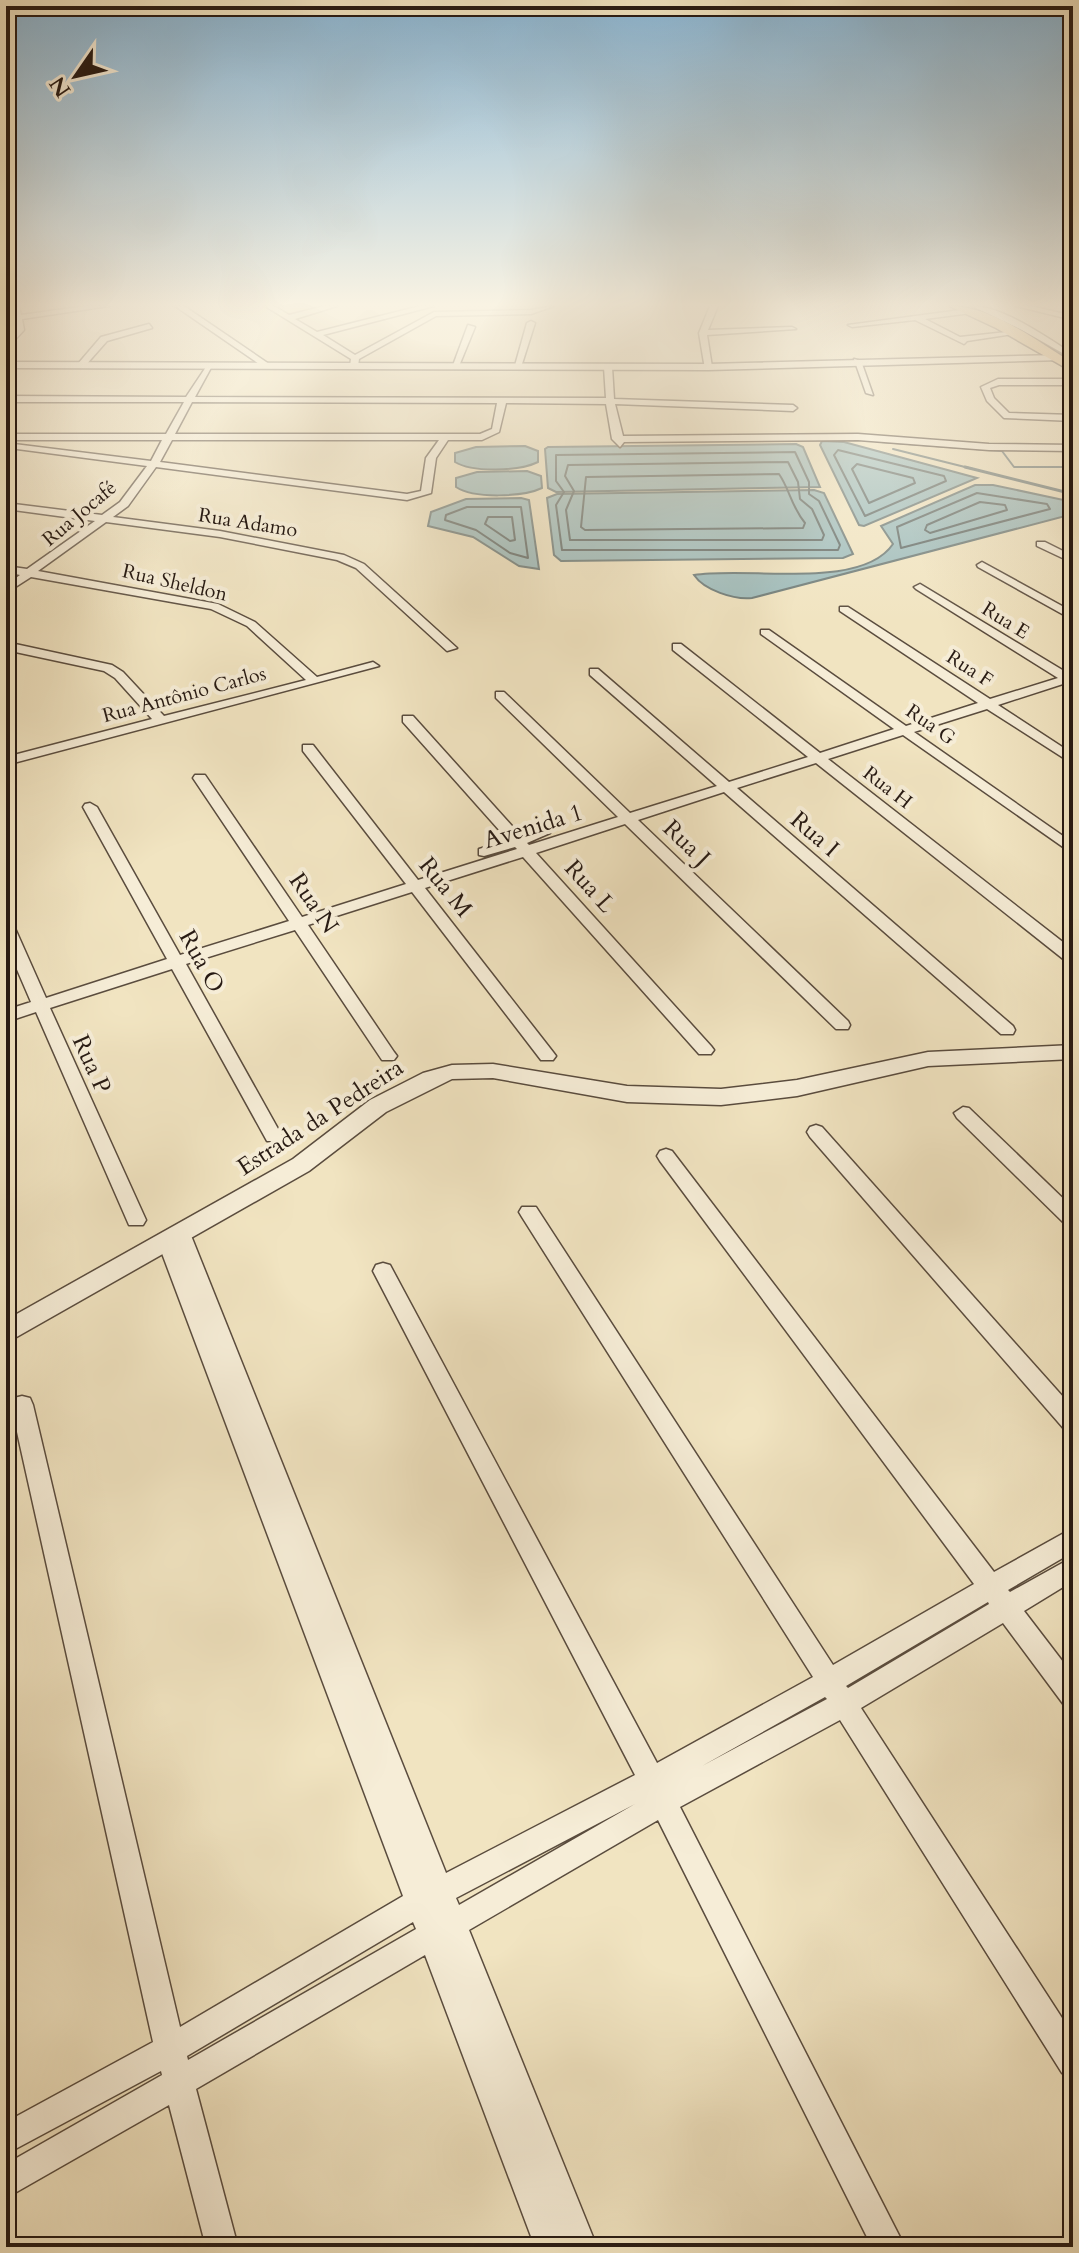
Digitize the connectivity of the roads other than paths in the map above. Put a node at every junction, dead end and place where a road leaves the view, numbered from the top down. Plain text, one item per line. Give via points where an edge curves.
1 (182, 411) edge
2 (499, 411) edge
3 (612, 411) edge
4 (1002, 411) edge
5 (1073, 418) edge
6 (167, 436) junction
7 (6, 437) edge
8 (445, 437) junction
9 (6, 445) edge
10 (1073, 448) edge
11 (153, 465) junction
12 (6, 506) edge
13 (104, 520) junction
14 (1041, 544) dead end
15 (1073, 560) edge
16 (982, 565) dead end
17 (6, 569) edge
18 (33, 574) junction
19 (920, 587) dead end
20 (6, 590) edge
21 (844, 609) dead end
22 (1073, 617) edge
23 (765, 632) dead end
24 (6, 646) edge
25 (677, 647) dead end
26 (451, 648) dead end
27 (373, 666) dead end
28 (594, 672) dead end
29 (1069, 676) edge
30 (314, 680) junction
31 (500, 695) dead end
32 (983, 700) junction
33 (408, 719) dead end
34 (161, 721) junction
35 (901, 727) junction
36 (308, 748) dead end
37 (813, 754) junction
38 (1073, 760) edge
39 (6, 761) edge
40 (200, 778) dead end
41 (722, 783) junction
42 (90, 807) dead end
43 (625, 814) junction
44 (522, 846) junction
45 (1073, 850) edge
46 (411, 881) junction
47 (295, 918) junction
48 (6, 926) edge
49 (172, 957) junction
50 (1073, 958) edge
51 (38, 1000) junction
52 (6, 1003) edge
53 (6, 1016) edge
54 (842, 1025) dead end
55 (1007, 1030) dead end
56 (705, 1050) dead end
57 (1073, 1052) edge
58 (388, 1056) dead end
59 (547, 1056) dead end
60 (963, 1113) dead end
61 (816, 1132) dead end
62 (273, 1136) dead end
63 (666, 1156) dead end
64 (529, 1212) dead end
65 (136, 1220) dead end
66 (1073, 1220) edge
67 (173, 1236) junction
68 (383, 1271) dead end
69 (6, 1332) edge
70 (22, 1405) dead end
71 (1073, 1423) edge
72 (1073, 1539) edge
73 (1073, 1568) edge
74 (998, 1597) junction
75 (837, 1692) junction
76 (1073, 1696) edge
77 (658, 1791) junction
78 (428, 1898) junction
79 (440, 1931) junction
80 (170, 2049) junction
81 (1073, 2062) edge
82 (180, 2079) junction
83 (6, 2139) edge
84 (6, 2182) edge
85 (542, 2187) junction
86 (222, 2247) edge
87 (551, 2247) edge
88 (581, 2247) edge
89 (889, 2247) edge

1 - 6 street, Rua Jocafé
2 - 8 street via 492,434
3 - 10 street via 619,442 858,437
4 - 5 street via 1007,416
6 - 7 street
6 - 8 street
6 - 11 street, Rua Jocafé
8 - 11 street via 433,454 426,491 420,496
9 - 11 street
11 - 13 street, Rua Jocafé via 124,504
12 - 13 street, Rua Adamo
13 - 18 street, Rua Jocafé
13 - 26 street, Rua Adamo via 220,534 351,561
14 - 15 street
16 - 22 street
17 - 18 street, Rua Sheldon
18 - 20 street, Rua Jocafé
18 - 30 street, Rua Sheldon via 214,606 251,624
19 - 29 street, Rua E
21 - 32 street, Rua F
23 - 35 street, Rua G
24 - 34 street via 108,668
25 - 37 street, Rua H
27 - 30 street, Rua Antônio Carlos
28 - 41 street, Rua I
29 - 32 street, Avenida 1
30 - 34 street, Rua Antônio Carlos
31 - 43 street, Rua J
32 - 35 street, Avenida 1
32 - 38 street, Rua F
33 - 44 street, Rua L
34 - 39 street, Rua Antônio Carlos
35 - 37 street, Avenida 1
35 - 45 street, Rua G
36 - 46 street, Rua M
37 - 41 street, Avenida 1
37 - 50 street, Rua H
40 - 47 street, Rua N
41 - 43 street, Avenida 1
41 - 55 street, Rua I
42 - 49 street, Rua O
43 - 44 street, Avenida 1
43 - 54 street, Rua J
44 - 46 street, Avenida 1
44 - 56 street, Rua L
46 - 47 street, Avenida 1
46 - 59 street, Rua M
47 - 49 street, Avenida 1
47 - 58 street, Rua N
48 - 51 street, Rua P
49 - 51 street, Avenida 1
49 - 62 street, Rua O
51 - 52 street, Avenida 1
51 - 53 street, Avenida 1
51 - 65 street, Rua P
57 - 67 street, Estrada da Pedreira via 928,1059 797,1088 721,1097 627,1094 493,1071 452,1072 378,1106 301,1165
60 - 66 street
61 - 71 street
63 - 74 street
64 - 75 street
67 - 69 street, Estrada da Pedreira
67 - 78 street
68 - 77 street
70 - 80 street
72 - 74 street
73 - 74 street
74 - 75 street
74 - 76 street
75 - 77 street
75 - 81 street
77 - 78 street
77 - 79 street
77 - 89 street
78 - 79 street
78 - 80 street
79 - 82 street
79 - 85 street
80 - 82 street
80 - 83 street
82 - 84 street
82 - 86 street
85 - 87 street
85 - 88 street

